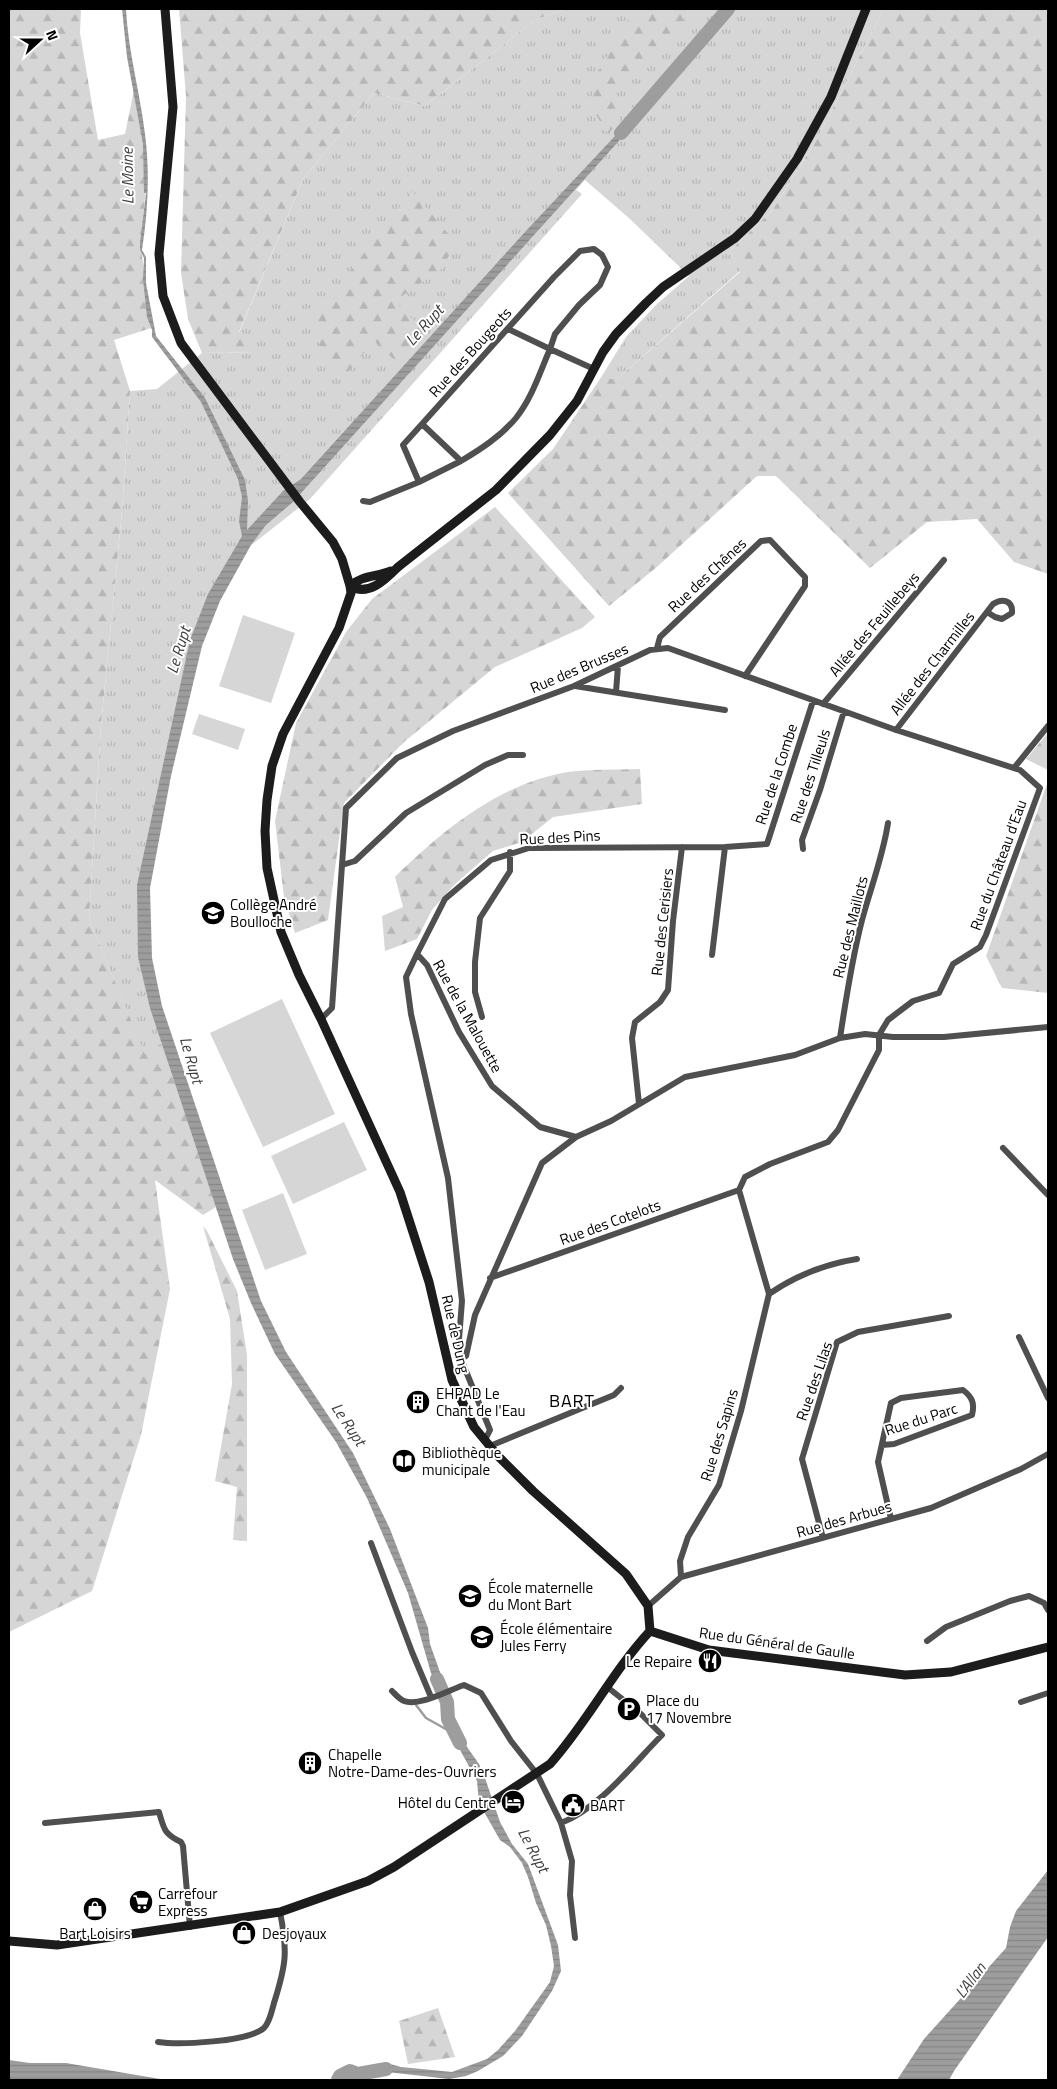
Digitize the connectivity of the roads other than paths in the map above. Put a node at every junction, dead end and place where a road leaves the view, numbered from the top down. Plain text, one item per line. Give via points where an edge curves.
1 (165, 9) edge
2 (866, 9) edge
3 (508, 329) junction
4 (550, 349) junction
5 (594, 369) junction
6 (422, 424) junction
7 (462, 461) junction
8 (419, 482) junction
9 (363, 500) dead end
10 (944, 560) dead end
11 (350, 586) junction
12 (987, 612) dead end
13 (657, 648) junction
14 (618, 666) junction
15 (745, 676) junction
16 (574, 686) junction
17 (616, 692) junction
18 (813, 701) junction
19 (824, 704) junction
20 (725, 710) dead end
21 (844, 711) junction
22 (1048, 726) edge
23 (896, 730) junction
24 (523, 755) dead end
25 (1014, 768) junction
26 (888, 823) dead end
27 (682, 847) junction
28 (725, 847) junction
29 (803, 849) dead end
30 (510, 852) junction
31 (342, 866) junction
32 (416, 954) junction
33 (712, 955) dead end
34 (482, 1017) dead end
35 (322, 1019) junction
36 (1048, 1027) edge
37 (879, 1035) junction
38 (840, 1038) junction
39 (639, 1104) junction
40 (576, 1137) junction
41 (1003, 1148) dead end
42 (739, 1190) junction
43 (1048, 1195) edge
44 (857, 1259) dead end
45 (490, 1278) junction
46 (769, 1294) junction
47 (949, 1316) dead end
48 (1018, 1337) dead end
49 (461, 1360) junction
50 (621, 1388) dead end
51 (1048, 1398) edge
52 (488, 1443) junction
53 (882, 1445) junction
54 (1048, 1454) edge
55 (891, 1519) junction
56 (823, 1538) junction
57 (372, 1544) dead end
58 (681, 1577) junction
59 (648, 1606) junction
60 (1048, 1610) edge
61 (650, 1632) junction
62 (927, 1641) dead end
63 (1048, 1648) edge
64 (606, 1686) junction
65 (392, 1691) dead end
66 (1048, 1693) edge
67 (435, 1696) junction
68 (1021, 1702) dead end
69 (537, 1774) junction
70 (46, 1823) dead end
71 (561, 1823) junction
72 (280, 1912) junction
73 (190, 1927) junction
74 (575, 1938) dead end
75 (9, 1941) edge
76 (158, 2042) dead end

1 - 11 main road via 173,107 159,254 163,296 181,343 332,542 342,558
2 - 5 main road via 832,97 772,197 735,238 663,287 646,303 616,334
3 - 4 street
3 - 4 street, Rue des Bougeots via 580,251 594,249 608,267 600,285 556,334
3 - 6 street, Rue des Bougeots
4 - 5 street
4 - 7 street, Rue des Bougeots via 516,418 487,445
5 - 11 main road via 568,414 503,483 398,567 382,575 357,580
6 - 7 street
6 - 8 street, Rue des Bougeots via 403,445
7 - 8 street, Rue des Bougeots
8 - 9 street, Rue des Bougeots via 370,502
10 - 19 street, Allée des Feuillebeys
11 - 35 main road, Rue de Dung via 351,593 339,628 283,734 272,766 265,830 267,868 281,932
12 - 23 street, Allée des Charmilles
13 - 14 street, Rue des Brusses
13 - 15 street via 668,648
13 - 15 street, Rue des Chênes via 660,637 761,541 770,540 805,577 804,586
14 - 16 street, Rue des Brusses
14 - 17 street
15 - 18 street
16 - 17 street
16 - 31 street, Rue des Brusses via 453,731 397,758 346,808
17 - 20 street
18 - 19 street
18 - 28 street, Rue de la Combe via 766,844
19 - 21 street
21 - 23 street
21 - 29 street, Rue des Tilleuls via 802,840
22 - 25 street
23 - 25 street
24 - 31 street via 508,755 485,765 406,813 355,861
25 - 37 street, Rue du Château d'Eau via 1040,788 980,947 953,964 939,993 914,1001 888,1020
26 - 38 street, Rue des Maillots via 886,841 860,930
27 - 28 street, Rue des Pins
27 - 30 street, Rue des Pins via 529,848
27 - 39 street, Rue des Cerisiers via 668,990 660,1002 635,1022 632,1038
28 - 33 street
30 - 32 street, Rue des Pins via 491,860 445,899
30 - 34 street via 510,871 480,918 475,992
31 - 35 street, Rue des Brusses via 332,1008
32 - 40 street, Rue de la Malouette via 428,965 459,1032 492,1086 540,1127
32 - 49 street, Rue de la Malouette via 406,976 411,1014 448,1178 462,1301
35 - 52 main road, Rue de Dung via 400,1192 430,1282 452,1380 474,1427
36 - 37 street via 944,1038
37 - 38 street
37 - 42 street, Rue du Château d'Eau via 878,1050 838,1130 828,1142 745,1177
38 - 39 street via 795,1056 685,1077
39 - 40 street
40 - 45 street via 542,1163
41 - 43 street
42 - 45 street, Rue des Cotelots
42 - 46 street, Rue des Sapins
44 - 46 street via 832,1263
45 - 49 street via 475,1315 466,1356
46 - 58 street, Rue des Sapins via 722,1476 688,1537 680,1561
47 - 56 street, Rue des Lilas via 858,1332 838,1342 802,1459
48 - 51 street
49 - 52 street, Rue de la Malouette via 490,1430
50 - 52 street via 614,1394
52 - 59 main road, Rue de Dung via 533,1491 626,1574
53 - 53 street, Rue du Parc via 894,1444 972,1415 975,1405 971,1396 963,1390 901,1398 891,1404
53 - 55 street, Rue du Parc via 878,1462
54 - 55 street, Rue des Arbues via 931,1508
55 - 56 street, Rue des Arbues
56 - 58 street, Rue des Arbues
57 - 67 street via 412,1652
58 - 59 street, Rue des Arbues
59 - 61 main road
60 - 62 street via 1044,1603 1029,1596 946,1627
61 - 63 main road, Rue du Général de Gaulle via 709,1650 905,1675 951,1672
61 - 64 main road
64 - 69 main road via 569,1743
64 - 71 street via 662,1734 594,1804
65 - 67 street via 410,1702
66 - 68 street
67 - 69 street via 464,1685 481,1693
69 - 71 street
69 - 72 main road via 368,1881
70 - 73 street via 158,1812 165,1832 183,1846
71 - 74 street via 572,1861 570,1895
72 - 73 main road
72 - 76 street via 286,1959 264,2027 248,2034 207,2042
73 - 75 main road via 57,1945

